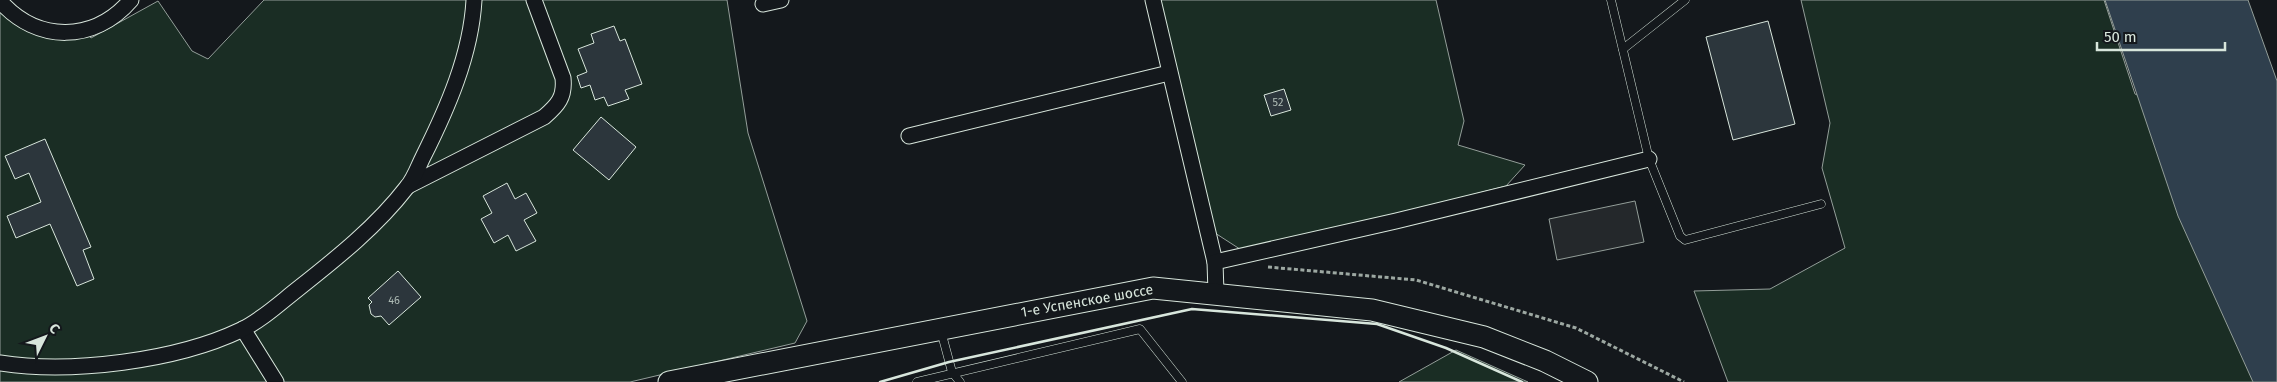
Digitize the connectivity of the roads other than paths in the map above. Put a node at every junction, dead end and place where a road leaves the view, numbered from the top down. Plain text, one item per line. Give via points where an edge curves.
1 (131, 0) edge
2 (474, 0) edge
3 (534, 0) edge
4 (781, 0) edge
5 (1152, 0) edge
6 (1611, 0) edge
7 (1685, 0) edge
8 (0, 1) edge
9 (763, 4) dead end
10 (1623, 49) junction
11 (1169, 73) junction
12 (909, 136) dead end
13 (1649, 159) junction
14 (408, 186) junction
15 (1821, 204) dead end
16 (1215, 262) junction
17 (1216, 293) junction
18 (243, 329) junction
19 (941, 329) junction
20 (0, 363) edge
21 (952, 372) junction
22 (276, 382) edge
23 (669, 382) edge
24 (917, 382) edge
25 (960, 382) edge
26 (1182, 382) edge
27 (1587, 382) edge

1 - 8 street via 119,14 94,28 66,33 37,28 12,14
2 - 14 street via 466,49 450,97
3 - 14 street via 563,78 564,91 556,107 544,117
4 - 9 street
5 - 11 street
6 - 10 lane
7 - 10 lane
10 - 13 lane
11 - 12 street
11 - 16 street
13 - 15 lane via 1680,236 1685,240
13 - 16 street
14 - 18 street via 324,269
16 - 17 street
17 - 19 main road, 1-е Успенское шоссе via 1154,288
17 - 27 main road, 1-е Успенское шоссе via 1372,310 1439,325 1545,361
18 - 20 street via 214,342 108,365
18 - 22 street
19 - 21 lane
19 - 23 main road, 1-е Успенское шоссе
21 - 24 lane
21 - 25 lane
21 - 26 lane via 1140,329

